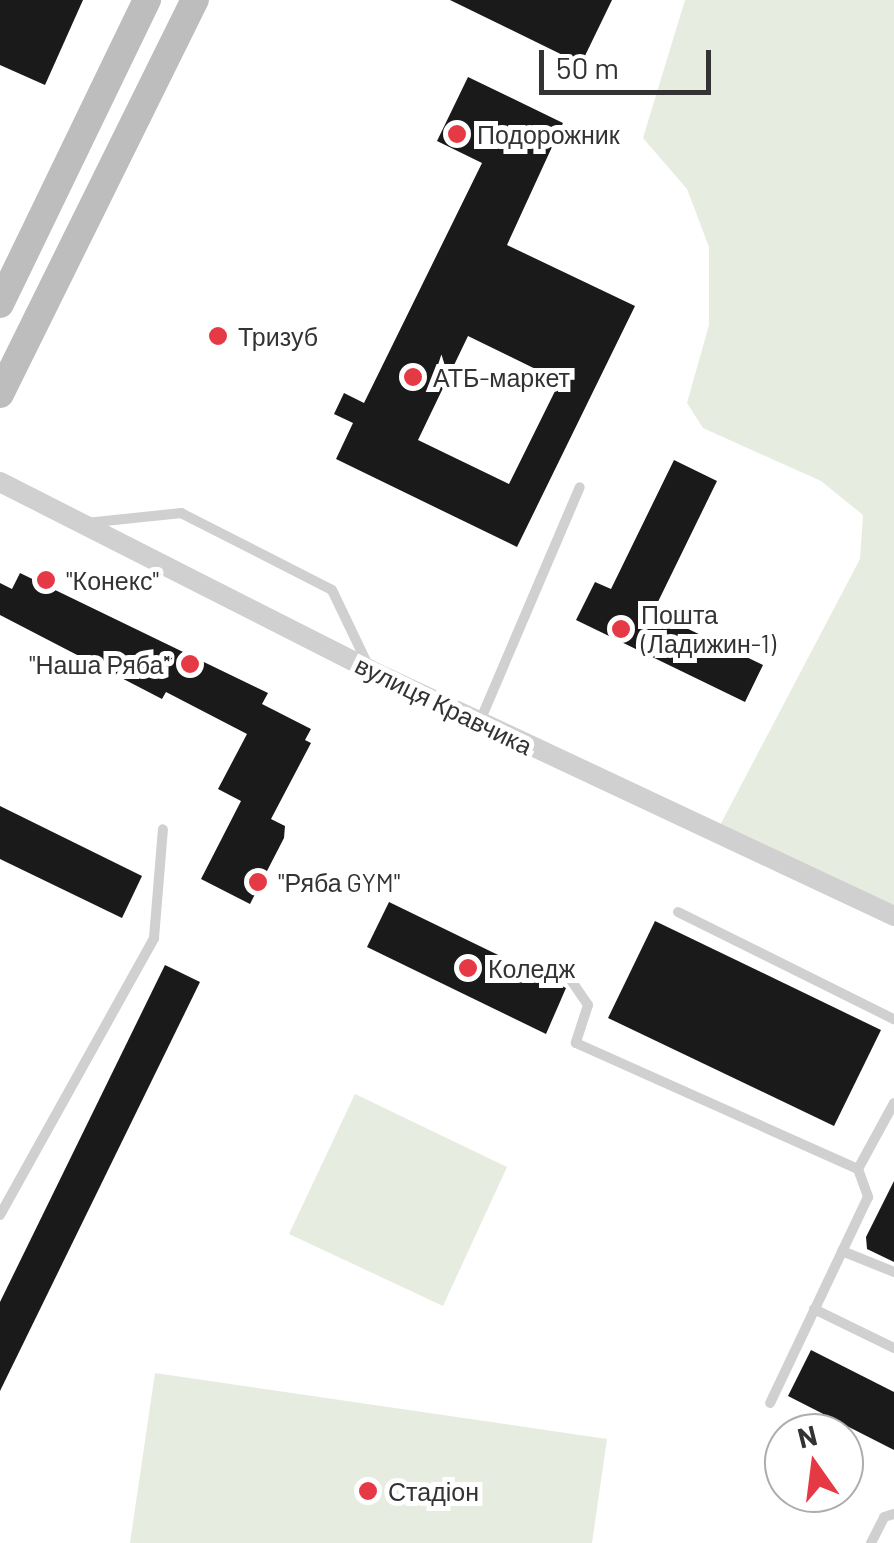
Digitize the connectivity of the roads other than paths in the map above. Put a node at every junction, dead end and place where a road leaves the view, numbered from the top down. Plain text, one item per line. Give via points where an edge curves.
1 (148, 0) edge
2 (195, 0) edge
3 (0, 304) edge
4 (0, 394) edge
5 (0, 482) edge
6 (580, 487) dead end
7 (76, 524) junction
8 (370, 670) junction
9 (480, 720) junction
10 (163, 829) dead end
11 (678, 912) dead end
12 (894, 916) edge
13 (562, 967) dead end
14 (894, 1019) edge
15 (894, 1103) edge
16 (858, 1169) junction
17 (0, 1215) edge
18 (842, 1251) junction
19 (894, 1272) edge
20 (814, 1309) junction
21 (894, 1348) edge
22 (770, 1403) dead end
23 (894, 1514) edge
24 (871, 1543) edge

1 - 3 street
2 - 4 street
5 - 7 street, вулиця Кравчика
6 - 9 lane
7 - 8 street, вулиця Кравчика
7 - 8 lane via 181,513 332,590
8 - 9 street, вулиця Кравчика
9 - 12 street, вулиця Кравчика
10 - 17 lane via 154,938
11 - 14 lane
13 - 16 lane via 588,1004 576,1042
15 - 16 lane
16 - 18 lane via 868,1198
18 - 19 lane
18 - 20 lane
20 - 21 lane
20 - 22 lane
23 - 24 lane via 884,1517

